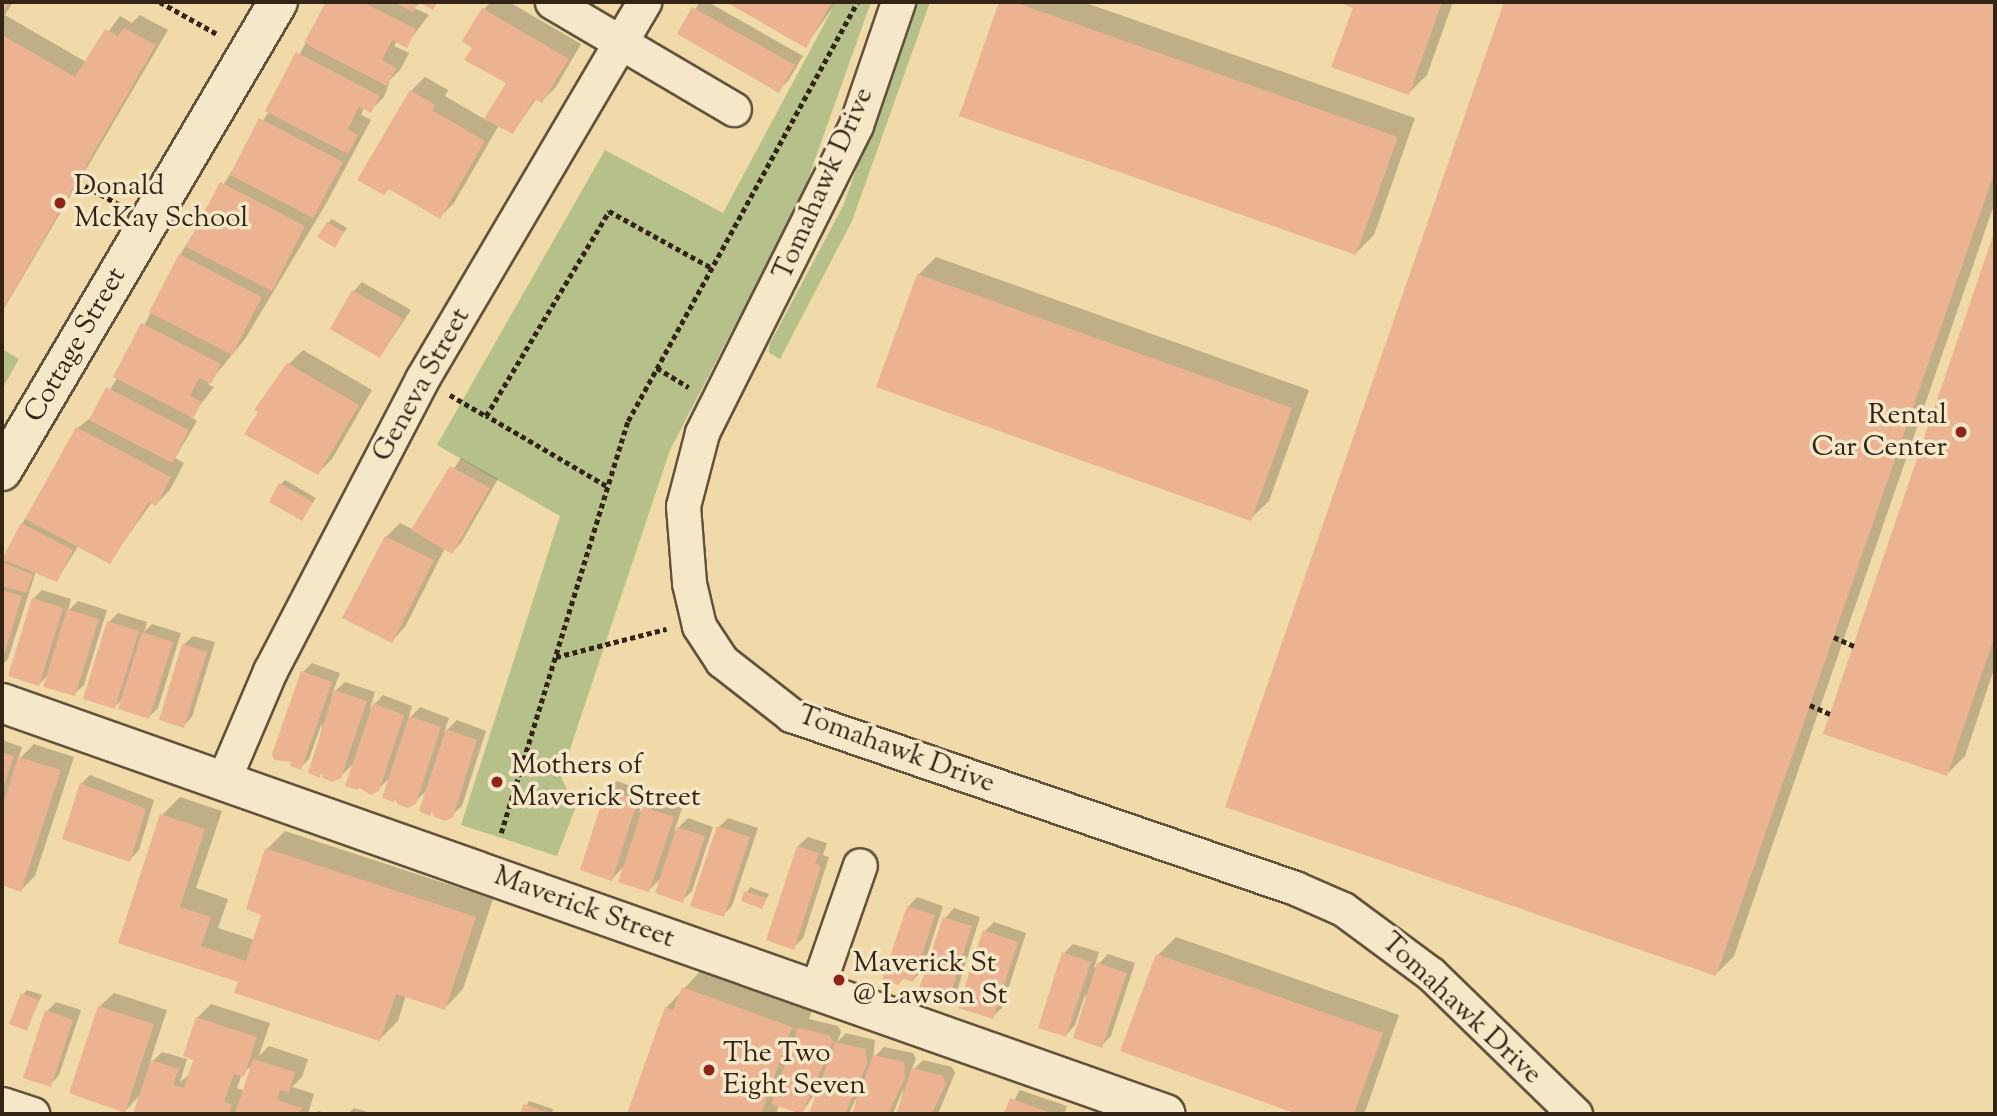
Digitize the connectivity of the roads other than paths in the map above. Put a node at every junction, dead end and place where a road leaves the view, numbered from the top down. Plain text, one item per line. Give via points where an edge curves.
1 (278, 2) edge
2 (552, 2) edge
3 (644, 2) edge
4 (898, 2) edge
5 (621, 41) junction
6 (734, 109) dead end
7 (2, 471) edge
8 (2, 703) edge
9 (223, 781) junction
10 (860, 865) dead end
11 (817, 991) junction
12 (1100, 1103) edge
13 (2, 1104) edge
14 (32, 1114) edge
15 (1166, 1114) edge
16 (1574, 1114) edge

1 - 7 main road, Cottage Street
2 - 5 street
3 - 5 street, Geneva Street
4 - 16 street, Tomahawk Drive via 856,125 702,433 683,506 697,621 722,661 791,715 1295,888 1343,909 1431,974
5 - 6 street
5 - 9 street, Geneva Street via 422,379 270,671
8 - 9 main road, Maverick Street
9 - 11 main road, Maverick Street
10 - 11 street
11 - 12 main road, Maverick Street
12 - 15 main road, Maverick Street
13 - 14 street

